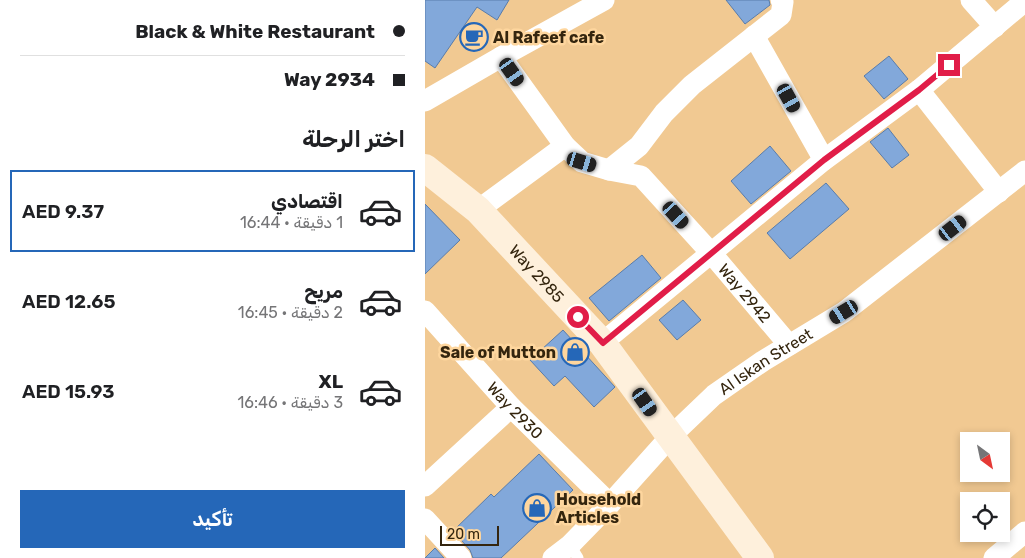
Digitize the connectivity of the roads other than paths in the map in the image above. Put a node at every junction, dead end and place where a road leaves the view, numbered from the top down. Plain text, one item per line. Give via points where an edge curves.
1 (604, 0) edge
2 (781, 0) edge
3 (971, 0) edge
4 (1025, 1) edge
5 (995, 27) junction
6 (754, 36) junction
7 (501, 56) junction
8 (919, 90) junction
9 (425, 101) edge
10 (565, 146) junction
11 (824, 160) junction
12 (425, 168) edge
13 (609, 170) junction
14 (1025, 171) edge
15 (999, 192) junction
16 (478, 210) junction
17 (712, 254) junction
18 (425, 311) edge
19 (603, 343) junction
20 (789, 345) junction
21 (511, 407) junction
22 (670, 437) junction
23 (425, 486) edge
24 (610, 504) junction
25 (425, 519) edge
26 (1025, 532) edge
27 (567, 554) edge
28 (461, 558) edge
29 (760, 558) edge
30 (994, 558) edge

1 - 7 street
2 - 6 street via 781,15
3 - 5 street
4 - 5 street
5 - 8 street
6 - 11 street
6 - 13 street via 692,85 664,113 639,146
7 - 9 street
7 - 10 street, Way 2942
8 - 11 street
8 - 15 street
10 - 13 street, Way 2942 via 582,162
10 - 16 street
11 - 17 street
12 - 16 street, Way 2985
13 - 17 street, Way 2942 via 641,176
14 - 15 street, Al Iskan Street
15 - 20 street, Al Iskan Street via 844,312
16 - 19 street, Way 2985
17 - 19 street
17 - 20 street, Way 2942
18 - 21 street, Way 2930
19 - 22 street, Way 2985
20 - 22 street, Al Iskan Street via 714,395
21 - 23 street
21 - 24 street, Way 2930
22 - 24 street, Al Iskan Street
22 - 29 street, Way 2985
24 - 27 street, Al Iskan Street
25 - 28 street
26 - 30 street

